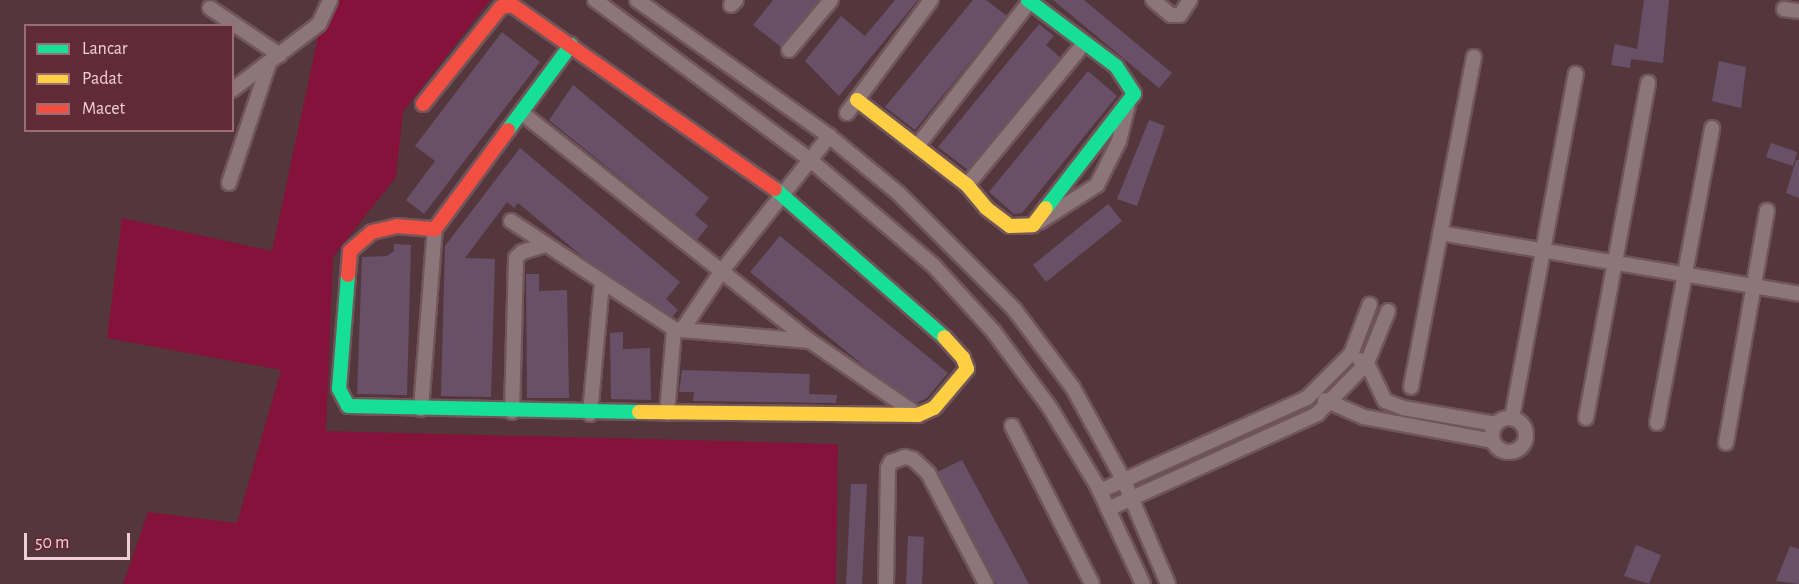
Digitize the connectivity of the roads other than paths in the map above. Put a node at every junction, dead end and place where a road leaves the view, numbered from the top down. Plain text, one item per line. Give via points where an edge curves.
1 (330, 0) edge
2 (595, 0) edge
3 (637, 0) edge
4 (831, 0) edge
5 (931, 0) edge
6 (1153, 0) edge
7 (1190, 0) edge
8 (1029, 1) edge
9 (210, 9) dead end
10 (1784, 9) dead end
11 (1799, 11) edge
12 (229, 24) edge
13 (234, 28) edge
14 (571, 45) junction
15 (1083, 45) junction
16 (789, 50) dead end
17 (1474, 57) dead end
18 (274, 59) junction
19 (1576, 74) dead end
20 (1648, 83) dead end
21 (234, 89) edge
22 (857, 100) junction
23 (423, 104) dead end
24 (1129, 104) junction
25 (522, 113) junction
26 (847, 113) dead end
27 (1712, 128) dead end
28 (829, 136) junction
29 (918, 145) junction
30 (808, 158) junction
31 (230, 183) dead end
32 (967, 185) junction
33 (781, 193) junction
34 (1767, 211) dead end
35 (511, 221) dead end
36 (1033, 225) junction
37 (435, 229) junction
38 (1440, 233) junction
39 (544, 245) junction
40 (1543, 251) junction
41 (1615, 263) junction
42 (721, 272) junction
43 (1684, 275) junction
44 (603, 282) junction
45 (1753, 287) junction
46 (1799, 294) edge
47 (1370, 304) dead end
48 (1388, 311) dead end
49 (678, 330) junction
50 (810, 341) junction
51 (1351, 354) junction
52 (1367, 363) junction
53 (1411, 387) dead end
54 (1317, 390) junction
55 (1328, 405) junction
56 (421, 409) junction
57 (512, 412) junction
58 (667, 413) junction
59 (590, 414) junction
60 (918, 415) junction
61 (1512, 418) junction
62 (1586, 418) dead end
63 (1657, 423) dead end
64 (1496, 424) junction
65 (1012, 426) dead end
66 (1493, 441) junction
67 (1726, 443) dead end
68 (1124, 481) junction
69 (1100, 491) junction
70 (1131, 498) junction
71 (1108, 509) junction
72 (886, 584) edge
73 (985, 584) edge
74 (1092, 584) edge
75 (1143, 584) edge
76 (1168, 584) edge

1 - 18 street via 320,24
2 - 30 street
3 - 28 street
4 - 16 street
5 - 22 street
6 - 7 street via 1171,15 1180,15
8 - 15 street
8 - 29 street
9 - 12 street
10 - 11 street
13 - 18 street
14 - 23 street via 517,8 501,7
14 - 25 street
14 - 33 street
15 - 24 street via 1116,66 1131,85 1134,94
15 - 32 street
17 - 38 street
18 - 21 street
18 - 31 street
19 - 40 street
20 - 41 street
22 - 26 street
22 - 29 street
24 - 36 street
24 - 36 street via 1119,141 1097,185
25 - 37 street
25 - 42 street
27 - 43 street
28 - 30 street
28 - 68 street via 906,200 1014,309 1072,388
29 - 32 street
30 - 33 street
30 - 69 street via 933,265 994,332 1050,408
32 - 36 street via 986,208 1011,226
33 - 42 street
33 - 60 street via 916,309 963,358 967,369 963,376 934,408
34 - 45 street
35 - 39 street
37 - 56 street
37 - 56 street via 397,226 372,232 350,251 346,276 339,389 342,399 348,406 362,408
38 - 40 street
38 - 53 street
39 - 44 street
39 - 57 street via 516,258
40 - 41 street
40 - 61 street
41 - 43 street
41 - 62 street
42 - 49 street
42 - 50 street
43 - 45 street
43 - 63 street
44 - 49 street
44 - 59 street
45 - 46 street
45 - 67 street
47 - 51 street
48 - 52 street
49 - 50 street
49 - 58 street
50 - 60 street
51 - 52 street
51 - 54 street
52 - 55 street
52 - 64 street via 1385,401 1403,408
54 - 55 street
54 - 68 street
55 - 66 street via 1364,417
55 - 70 street via 1317,414
56 - 57 street
57 - 59 street
58 - 59 street
58 - 60 street
61 - 64 street
61 - 66 street via 1525,428 1523,446 1507,452
64 - 66 street
65 - 74 street
68 - 69 street
68 - 70 street
69 - 71 street
70 - 71 street
70 - 76 street
71 - 75 street
72 - 73 street via 888,468 891,462 905,457 928,473

